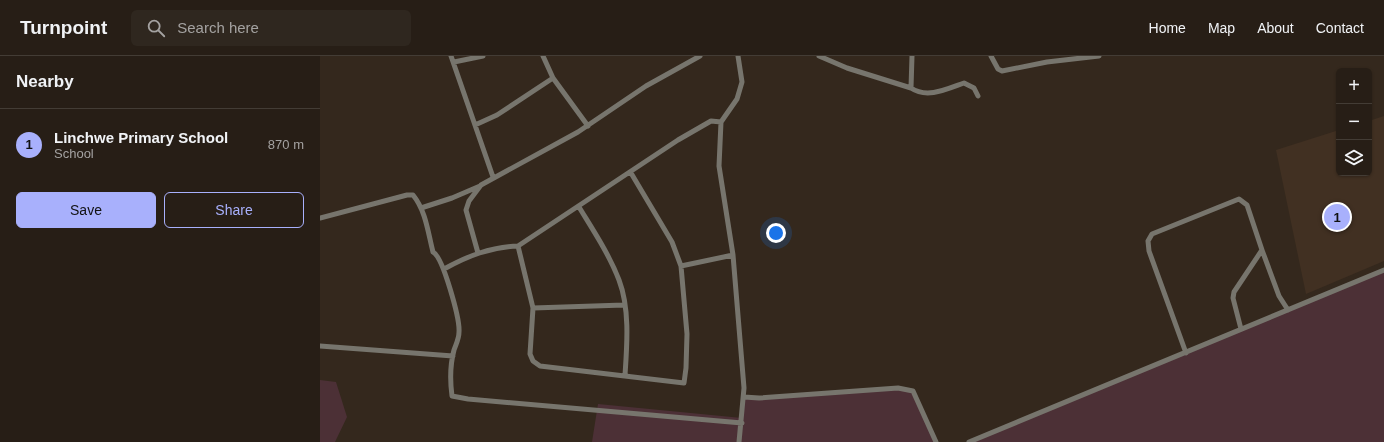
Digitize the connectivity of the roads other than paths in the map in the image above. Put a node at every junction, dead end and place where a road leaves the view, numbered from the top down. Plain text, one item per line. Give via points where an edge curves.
1 (451, 56) edge
2 (483, 56) edge
3 (543, 56) edge
4 (700, 56) edge
5 (738, 56) edge
6 (819, 56) edge
7 (912, 56) edge
8 (991, 56) edge
9 (1100, 56) edge
10 (454, 62) junction
11 (553, 78) junction
12 (911, 88) junction
13 (978, 96) dead end
14 (721, 122) junction
15 (475, 125) junction
16 (588, 126) junction
17 (631, 173) junction
18 (493, 177) junction
19 (481, 185) junction
20 (579, 207) junction
21 (421, 208) junction
22 (320, 218) edge
23 (518, 246) junction
24 (1262, 250) junction
25 (478, 253) junction
26 (733, 255) junction
27 (681, 266) junction
28 (444, 269) junction
29 (1384, 270) edge
30 (624, 305) junction
31 (533, 308) junction
32 (1288, 310) junction
33 (1241, 329) junction
34 (320, 346) edge
35 (1186, 353) junction
36 (453, 356) junction
37 (625, 375) junction
38 (744, 397) junction
39 (742, 423) junction
40 (739, 442) edge
41 (936, 442) edge
42 (969, 442) edge

1 - 10 street
2 - 10 street
3 - 11 street
4 - 16 street via 646,86
5 - 14 street via 742,82 740,91 732,108
6 - 12 street via 847,68
7 - 12 street
8 - 9 street via 998,69 1002,71 1047,62
10 - 15 street
11 - 15 street via 497,116
11 - 16 street
12 - 13 street via 923,93 936,92 964,83 974,88
14 - 17 street via 711,121 678,140
14 - 26 street via 720,179
15 - 18 street
16 - 18 street
17 - 20 street
17 - 27 street via 672,242
18 - 19 street
19 - 21 street
19 - 25 street via 469,201 466,210
20 - 23 street
20 - 30 street via 614,268
21 - 22 street via 413,195 407,195
21 - 28 street via 433,252 437,254
23 - 25 street via 497,247
23 - 31 street
24 - 32 street via 1279,296
24 - 33 street via 1234,292 1233,298
24 - 35 street via 1247,205 1239,200 1152,234 1148,241 1149,251
25 - 28 street
26 - 27 street
26 - 38 street
27 - 37 street via 687,334 684,383
28 - 36 street via 460,330
29 - 32 street
30 - 31 street
30 - 37 street via 627,349
31 - 37 street via 530,354 532,362 540,366
32 - 33 street
33 - 35 street
34 - 36 street via 345,350 369,349
35 - 42 street
36 - 39 street via 450,380 452,396 456,397
38 - 39 street
38 - 41 street via 909,389 913,391
39 - 40 street

